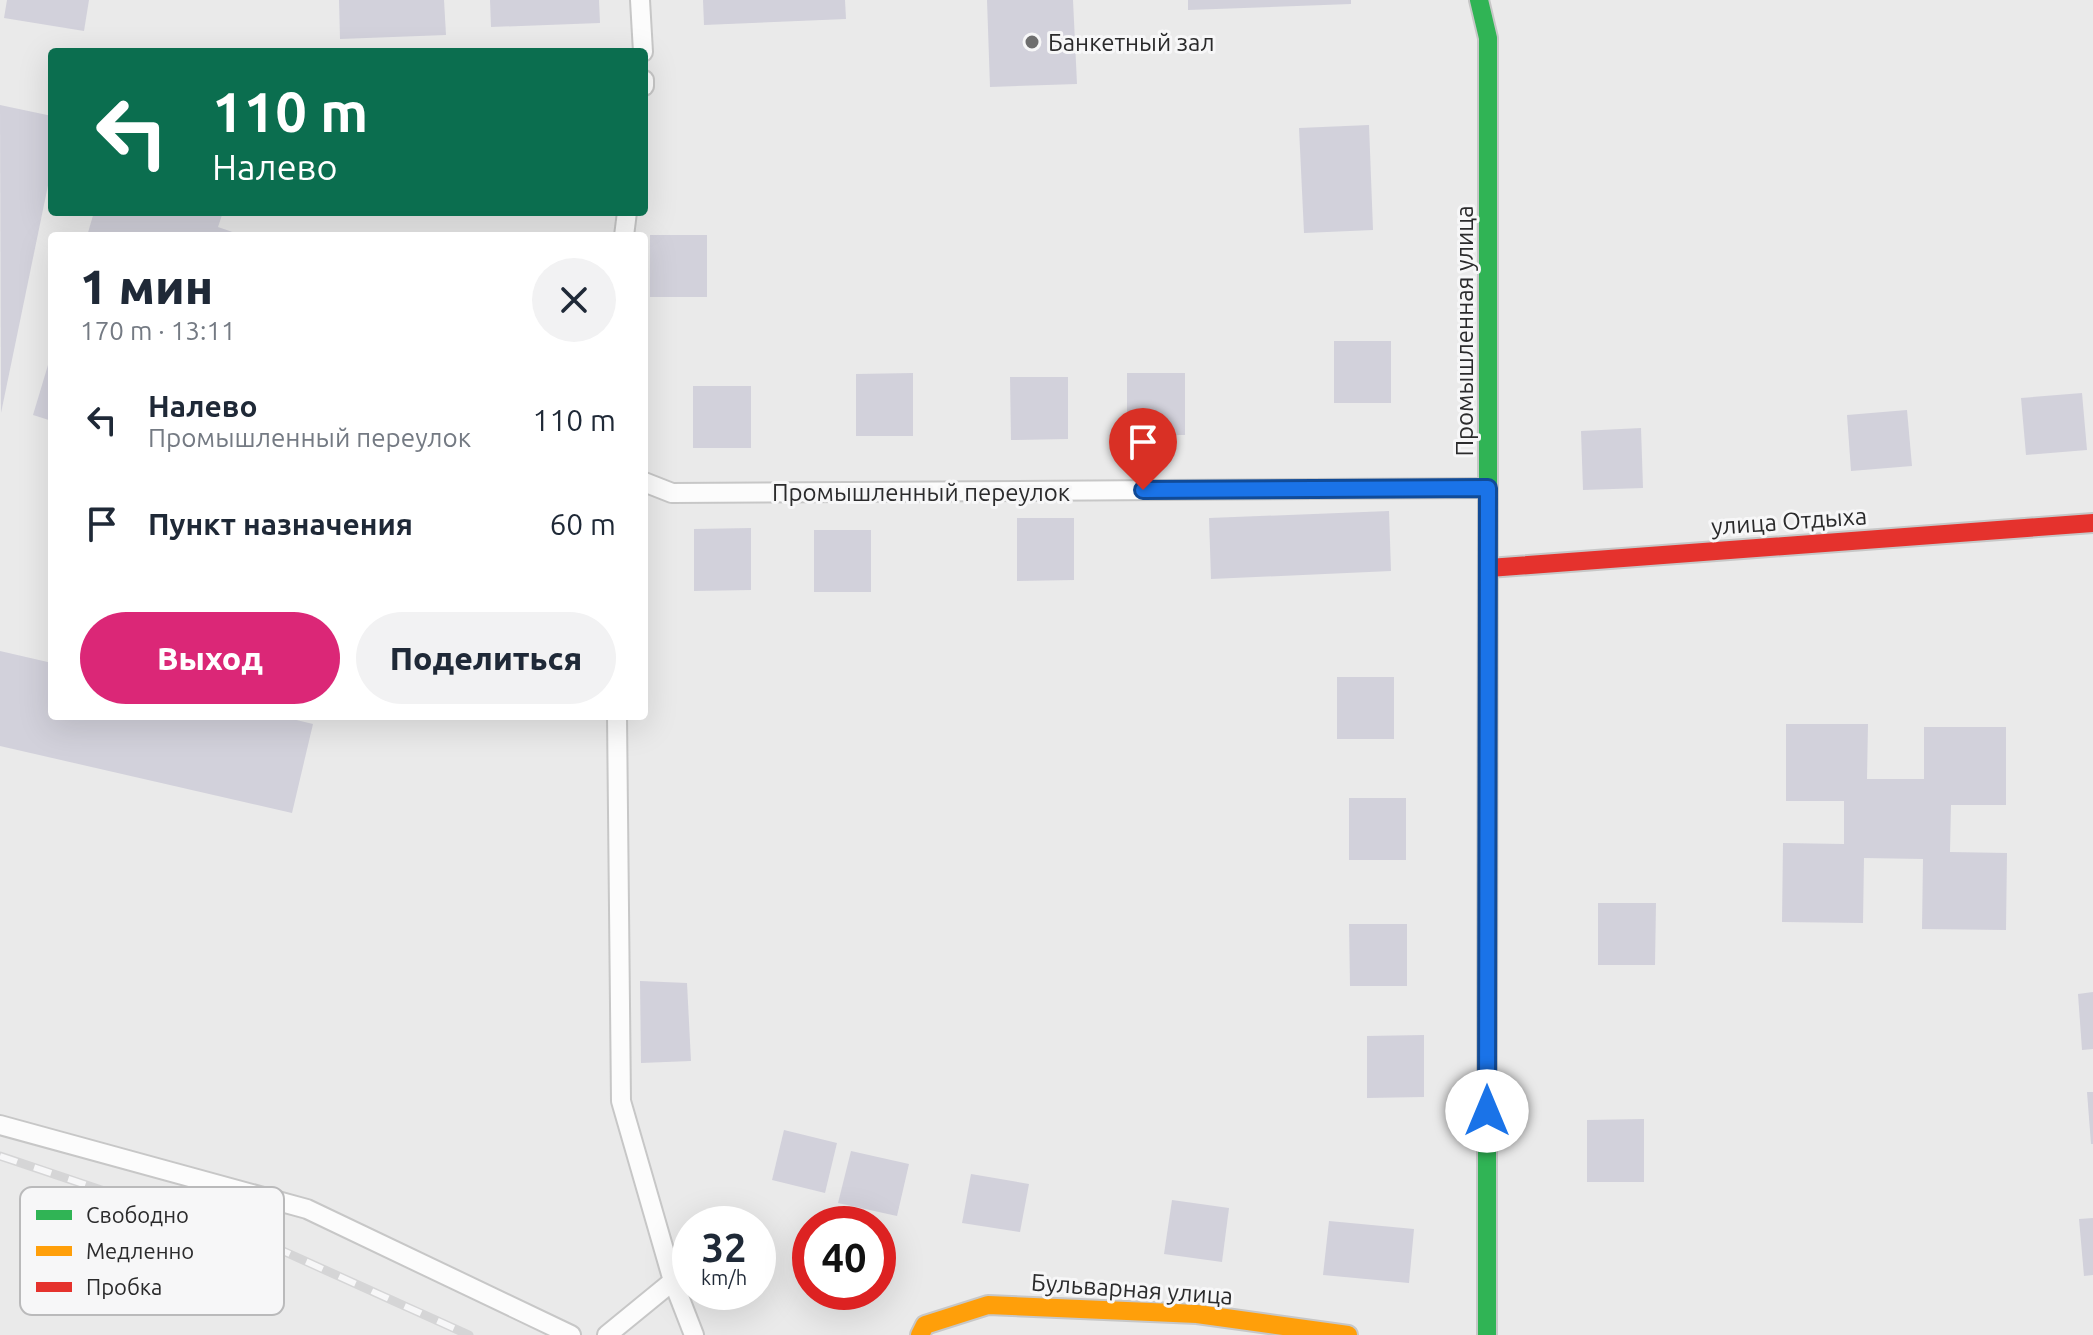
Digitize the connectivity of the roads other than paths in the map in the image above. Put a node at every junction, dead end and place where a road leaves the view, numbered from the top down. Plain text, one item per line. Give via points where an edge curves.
1 (640, 0) edge
2 (1479, 0) edge
3 (643, 48) edge
4 (648, 484) edge
5 (1488, 488) junction
6 (2093, 523) edge
7 (1489, 568) junction
8 (617, 720) edge
9 (0, 1125) edge
10 (227, 1187) edge
11 (284, 1203) edge
12 (672, 1278) edge
13 (672, 1282) edge
14 (684, 1310) edge
15 (571, 1335) edge
16 (607, 1335) edge
17 (694, 1335) edge
18 (920, 1335) edge
19 (1348, 1335) edge
20 (1487, 1335) edge

1 - 3 lane
2 - 5 street, Промышленная улица via 1488,38
4 - 5 lane, Промышленный переулок via 672,493
5 - 7 street, Промышленная улица
6 - 7 street, улица Отдыха
7 - 20 street, Промышленная улица
8 - 12 lane via 621,1101
9 - 10 lane
11 - 15 lane
13 - 16 lane
14 - 17 lane
18 - 19 street, Бульварная улица via 925,1325 988,1305 1197,1314

